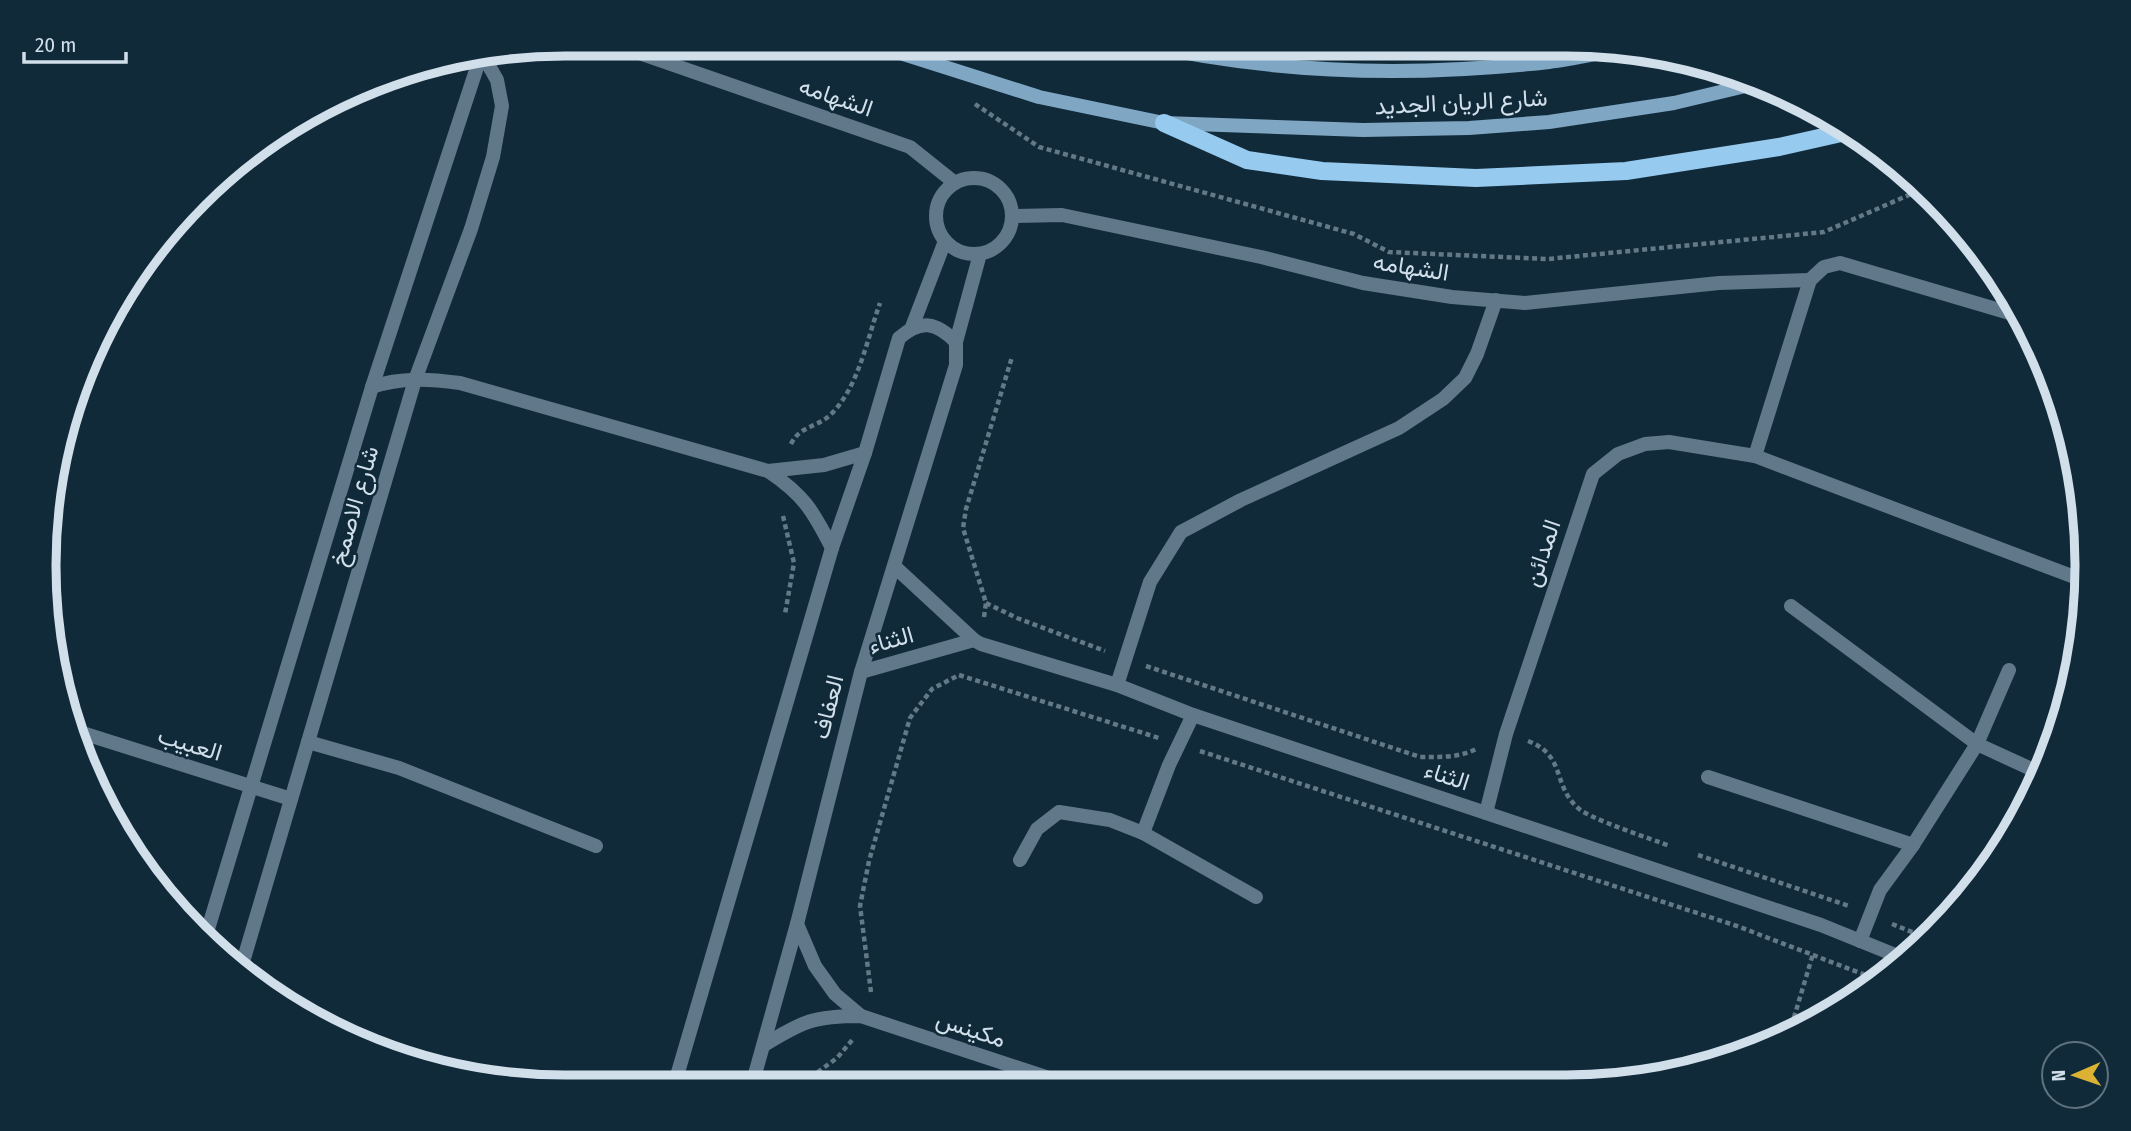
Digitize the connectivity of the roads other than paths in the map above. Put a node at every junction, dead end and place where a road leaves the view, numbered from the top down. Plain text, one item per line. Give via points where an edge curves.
1 (648, 56) edge
2 (910, 56) edge
3 (1199, 56) edge
4 (1576, 56) edge
5 (480, 63) edge
6 (485, 63) edge
7 (1740, 87) edge
8 (1164, 123) junction
9 (1836, 134) edge
10 (955, 183) junction
11 (1012, 216) junction
12 (944, 241) junction
13 (980, 254) junction
14 (1810, 280) junction
15 (1496, 300) junction
16 (2008, 313) edge
17 (912, 327) junction
18 (956, 342) junction
19 (415, 380) junction
20 (372, 387) junction
21 (865, 453) junction
22 (1755, 456) junction
23 (768, 471) junction
24 (832, 548) junction
25 (894, 566) junction
26 (2075, 577) edge
27 (1791, 606) dead end
28 (977, 642) junction
29 (2009, 670) dead end
30 (860, 672) junction
31 (1117, 685) junction
32 (1193, 715) junction
33 (85, 735) edge
34 (309, 742) junction
35 (1977, 744) junction
36 (2032, 769) edge
37 (1708, 776) dead end
38 (251, 787) junction
39 (291, 799) junction
40 (1486, 813) junction
41 (1143, 833) junction
42 (1913, 845) junction
43 (596, 846) dead end
44 (1020, 860) dead end
45 (1256, 897) dead end
46 (797, 924) junction
47 (208, 929) edge
48 (1860, 941) junction
49 (1894, 955) edge
50 (243, 960) edge
51 (866, 1018) junction
52 (764, 1045) junction
53 (677, 1075) edge
54 (755, 1075) edge
55 (1040, 1075) edge

1 - 10 street, الشهامه via 911,147
2 - 8 main road, شارع الريان الجديد via 1039,97
3 - 4 main road, شارع الريان الجديد via 1385,71 1476,69
5 - 20 street, شارع الاصمخ
6 - 19 street, شارع الاصمخ via 497,80 502,106 493,157
7 - 8 main road, شارع الريان الجديد via 1674,103 1549,122 1469,128 1363,130
8 - 9 main road via 1247,160 1322,171 1476,178 1626,171
10 - 11 street via 967,178 993,184 1003,192
10 - 12 street via 944,191 935,216
11 - 13 street via 1003,241
11 - 15 street, الشهامه via 1062,215 1261,257 1363,284
12 - 13 street via 967,254
12 - 17 street, العفاف
13 - 18 street, العفاف
14 - 15 street, الشهامه via 1719,283 1525,303
14 - 16 street via 1824,267 1840,263
14 - 22 street
15 - 31 street via 1465,378 1443,399 1399,428 1181,532 1150,582
17 - 18 street via 931,325
17 - 21 street, العفاف via 899,338
18 - 25 street, العفاف via 956,365
19 - 20 street
19 - 23 street via 460,383
19 - 34 street, شارع الاصمخ
20 - 38 street, شارع الاصمخ
21 - 23 street via 824,465
21 - 24 street, العفاف
22 - 26 street, المدائن
22 - 40 street, المدائن via 1669,442 1645,443 1618,454 1593,474 1506,734
23 - 24 street via 794,488
24 - 53 street, العفاف
25 - 28 street, الثناء
25 - 30 street, العفاف
27 - 35 street
28 - 30 street, الثناء
28 - 31 street, الثناء
29 - 35 street
30 - 46 street, العفاف
31 - 32 street, الثناء
32 - 40 street, الثناء
32 - 41 street
33 - 38 street, العبيب
34 - 39 street, شارع الاصمخ
34 - 43 street via 399,768
35 - 36 street
35 - 42 street
37 - 42 street
38 - 39 street, العبيب
38 - 47 street, شارع الاصمخ
39 - 50 street, شارع الاصمخ
40 - 48 street, الثناء
41 - 44 street via 1110,820 1059,812 1037,829
41 - 45 street
42 - 48 street via 1880,890
46 - 51 street, مكينس via 835,994
46 - 52 street, العفاف
48 - 49 street, الثناء
51 - 52 street, مكينس via 830,1016 801,1023
51 - 55 street, مكينس
52 - 54 street, العفاف

